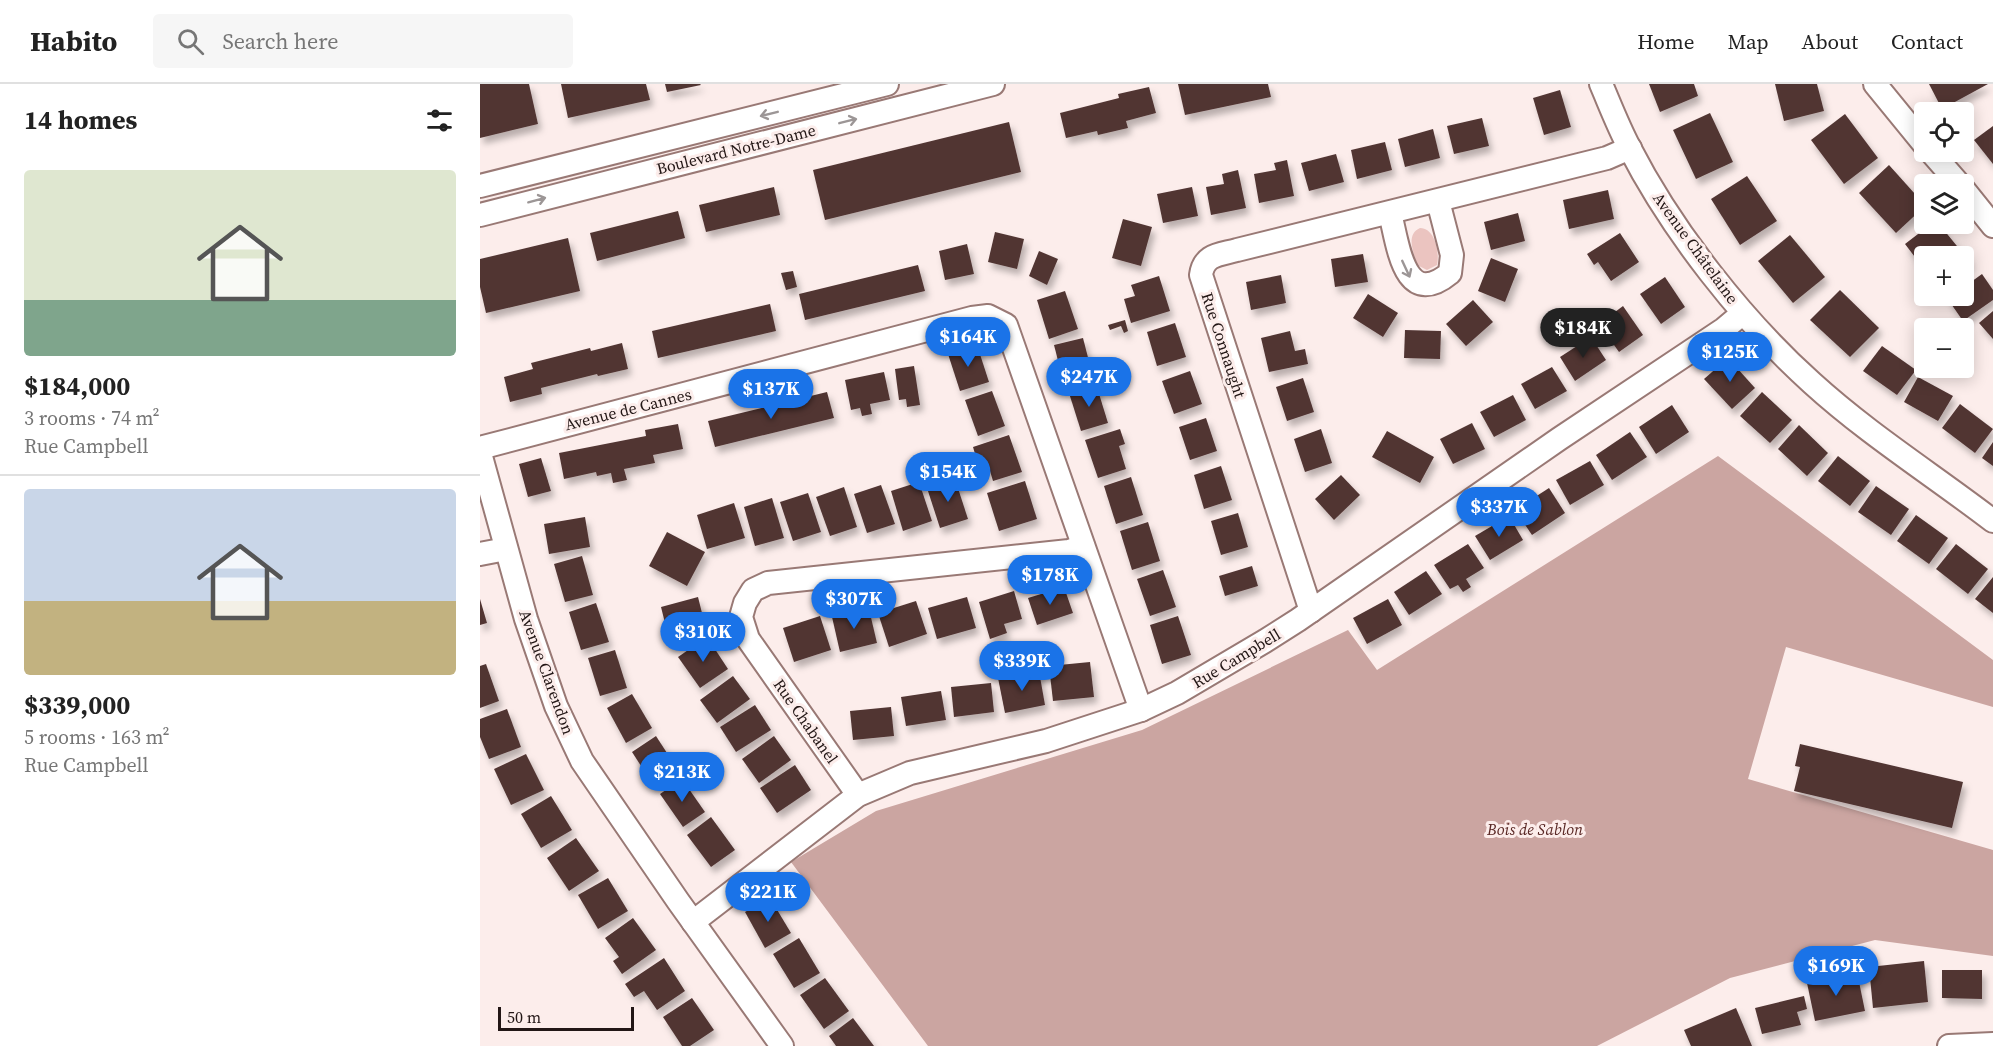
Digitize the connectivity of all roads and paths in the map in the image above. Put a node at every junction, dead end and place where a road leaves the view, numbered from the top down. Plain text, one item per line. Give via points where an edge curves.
1 (887, 84) edge
2 (993, 84) edge
3 (1601, 84) edge
4 (1875, 84) edge
5 (1914, 132) edge
6 (1629, 148) junction
7 (1940, 162) edge
8 (1950, 174) edge
9 (480, 186) edge
10 (1438, 201) junction
11 (1974, 202) edge
12 (1390, 213) junction
13 (480, 215) edge
14 (1993, 226) edge
15 (1743, 313) junction
16 (480, 448) edge
17 (480, 453) edge
18 (1993, 521) edge
19 (1083, 546) junction
20 (506, 549) junction
21 (480, 554) edge
22 (1311, 611) junction
23 (1141, 710) junction
24 (858, 795) junction
25 (693, 922) junction
26 (1993, 1044) edge
27 (782, 1046) edge
28 (1949, 1046) edge

1 -> 9 street, Boulevard Notre-Dame
13 -> 2 street, Boulevard Notre-Dame
3 - 6 street, Avenue Châtelaine
4 - 5 street
6 - 10 street, Rue Connaught via 1607,158
6 - 15 street, Avenue Châtelaine via 1671,217
7 - 8 street
10 - 12 street, Rue Connaught
12 -> 10 street via 1404,270 1420,284 1438,283 1450,273 1452,255
11 - 14 street
12 - 22 street, Rue Connaught via 1237,250 1203,264 1201,276
15 - 18 street, Avenue Châtelaine via 1814,385
15 - 22 street, Rue Campbell
16 - 19 street, Avenue de Cannes via 988,316 1006,325
17 - 20 street, Avenue Clarendon
19 - 23 street, Avenue de Cannes
19 - 24 street, Rue Chabanel via 1069,551 768,583 753,590 741,617 748,639
20 - 21 street
20 - 25 street, Avenue Clarendon via 556,706 582,761
22 - 23 street, Rue Campbell via 1177,693
23 - 24 street, Rue Campbell via 1046,741 909,773
24 - 25 street, Rue Campbell
25 - 27 street, Avenue Clarendon
26 - 28 street

